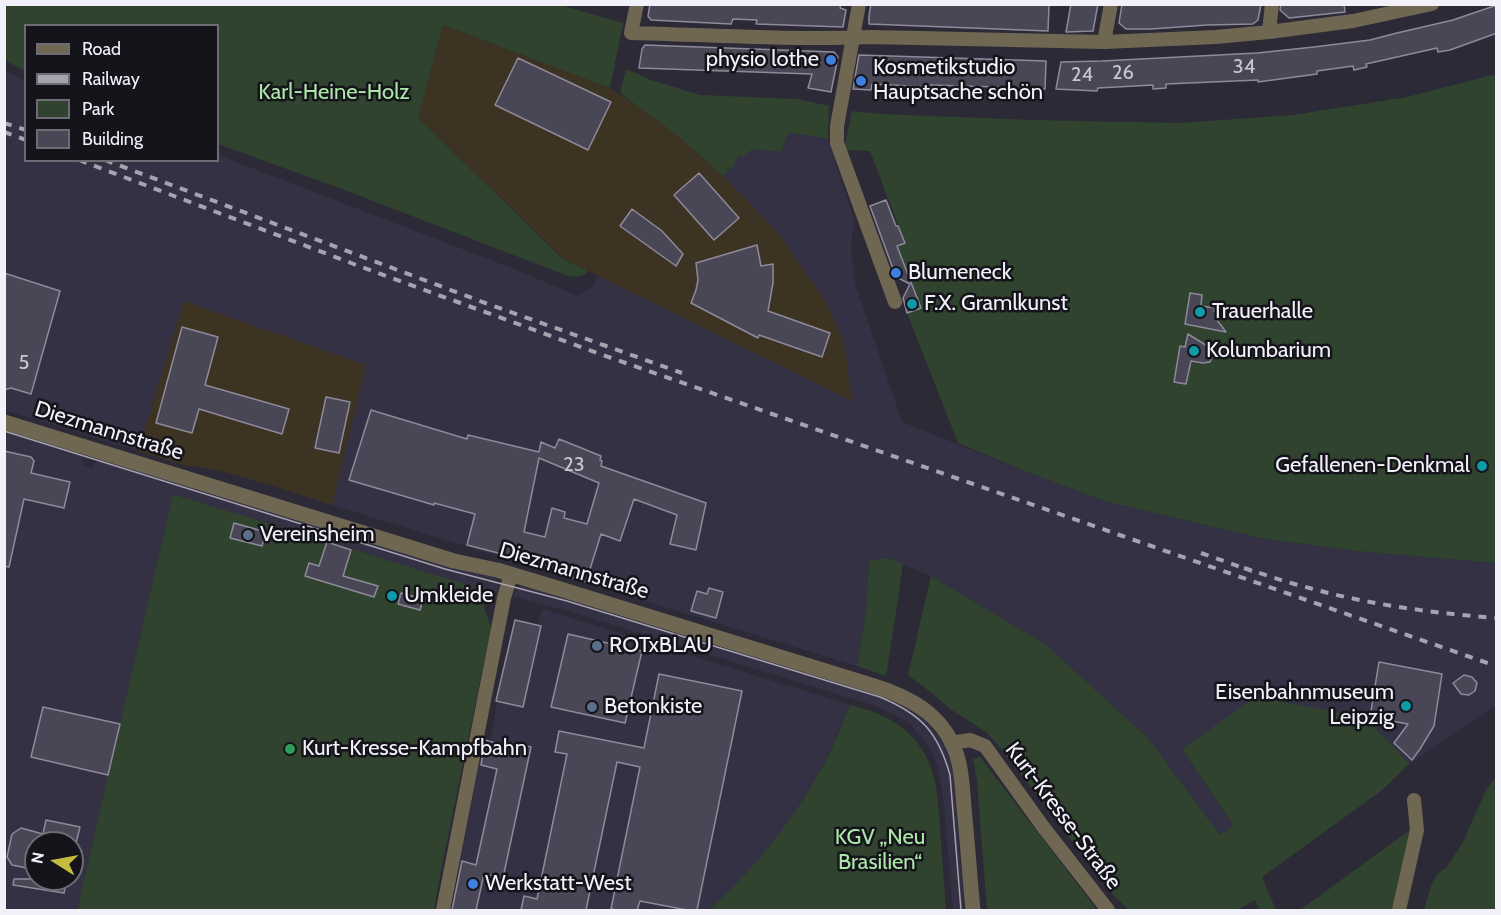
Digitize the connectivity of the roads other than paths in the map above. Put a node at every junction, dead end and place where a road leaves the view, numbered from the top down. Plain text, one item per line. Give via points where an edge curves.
1 (637, 4) edge
2 (859, 4) edge
3 (1111, 4) edge
4 (1272, 4) edge
5 (1429, 5) edge
6 (1269, 32) junction
7 (852, 37) junction
8 (1104, 42) junction
9 (895, 302) dead end
10 (4, 422) edge
11 (510, 574) junction
12 (951, 744) junction
13 (1414, 800) dead end
14 (443, 910) edge
15 (973, 910) edge
16 (1108, 910) edge
17 (1399, 910) edge

1 - 7 street via 632,33
2 - 7 street
3 - 8 street
4 - 6 street
5 - 6 street via 1353,21
6 - 8 street
7 - 8 street
7 - 9 street via 837,143
10 - 11 street, Diezmannstraße via 454,561
11 - 12 street, Diezmannstraße via 893,692 924,709
11 - 14 street
12 - 15 street, Diezmannstraße via 962,786
12 - 16 street, Kurt-Kresse-Straße via 970,740 985,746
13 - 17 street via 1417,830

